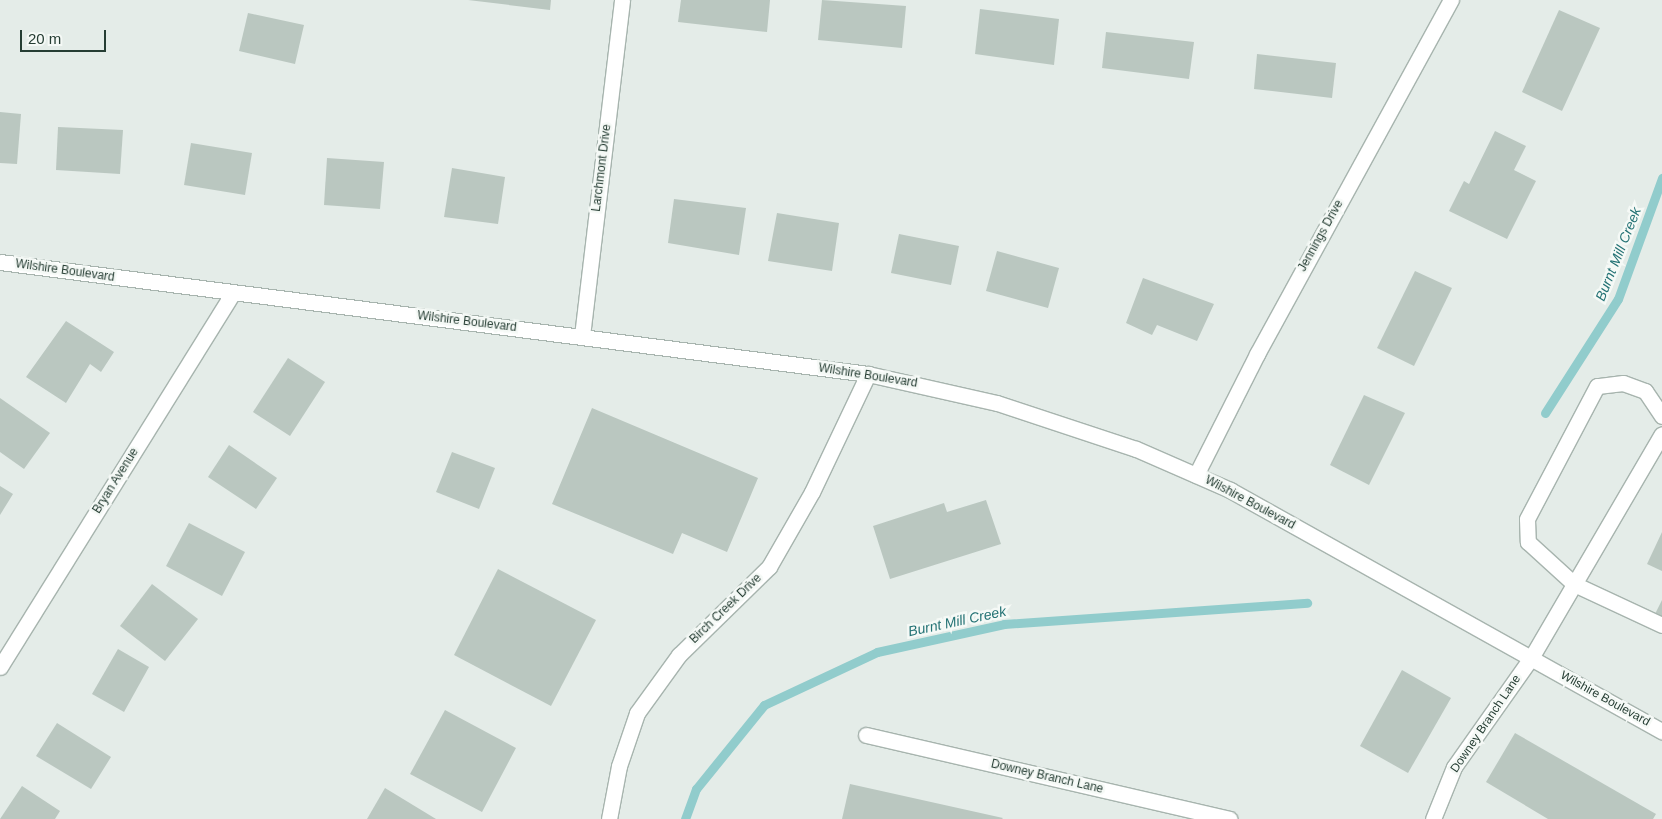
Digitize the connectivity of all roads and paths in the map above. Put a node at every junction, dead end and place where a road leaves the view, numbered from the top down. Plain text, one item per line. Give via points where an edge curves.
1 (622, 0) edge
2 (1451, 0) edge
3 (0, 262) edge
4 (232, 295) junction
5 (582, 336) junction
6 (868, 374) junction
7 (1662, 416) edge
8 (1662, 434) edge
9 (1196, 475) junction
10 (1574, 584) junction
11 (1662, 625) edge
12 (1531, 658) junction
13 (0, 668) edge
14 (1662, 731) edge
15 (866, 735) dead end
16 (610, 819) edge
17 (1229, 819) edge
18 (1433, 819) edge

1 - 5 street, Larchmont Drive
2 - 9 street, Jennings Drive via 1262,345
3 - 4 street, Wilshire Boulevard
4 - 5 street, Wilshire Boulevard
4 - 13 street, Bryan Avenue
5 - 6 street, Wilshire Boulevard
6 - 9 street, Wilshire Boulevard via 936,388 1055,421
6 - 16 street, Birch Creek Drive via 812,492 769,567 679,654 637,713 619,766
7 - 10 street via 1645,391 1623,383 1597,386 1527,519 1528,542
8 - 10 street, Downey Branch Lane
9 - 12 street, Wilshire Boulevard via 1230,490
10 - 11 street
10 - 12 street, Downey Branch Lane
12 - 14 street, Wilshire Boulevard
12 - 18 street, Downey Branch Lane via 1454,767
15 - 17 street, Downey Branch Lane

